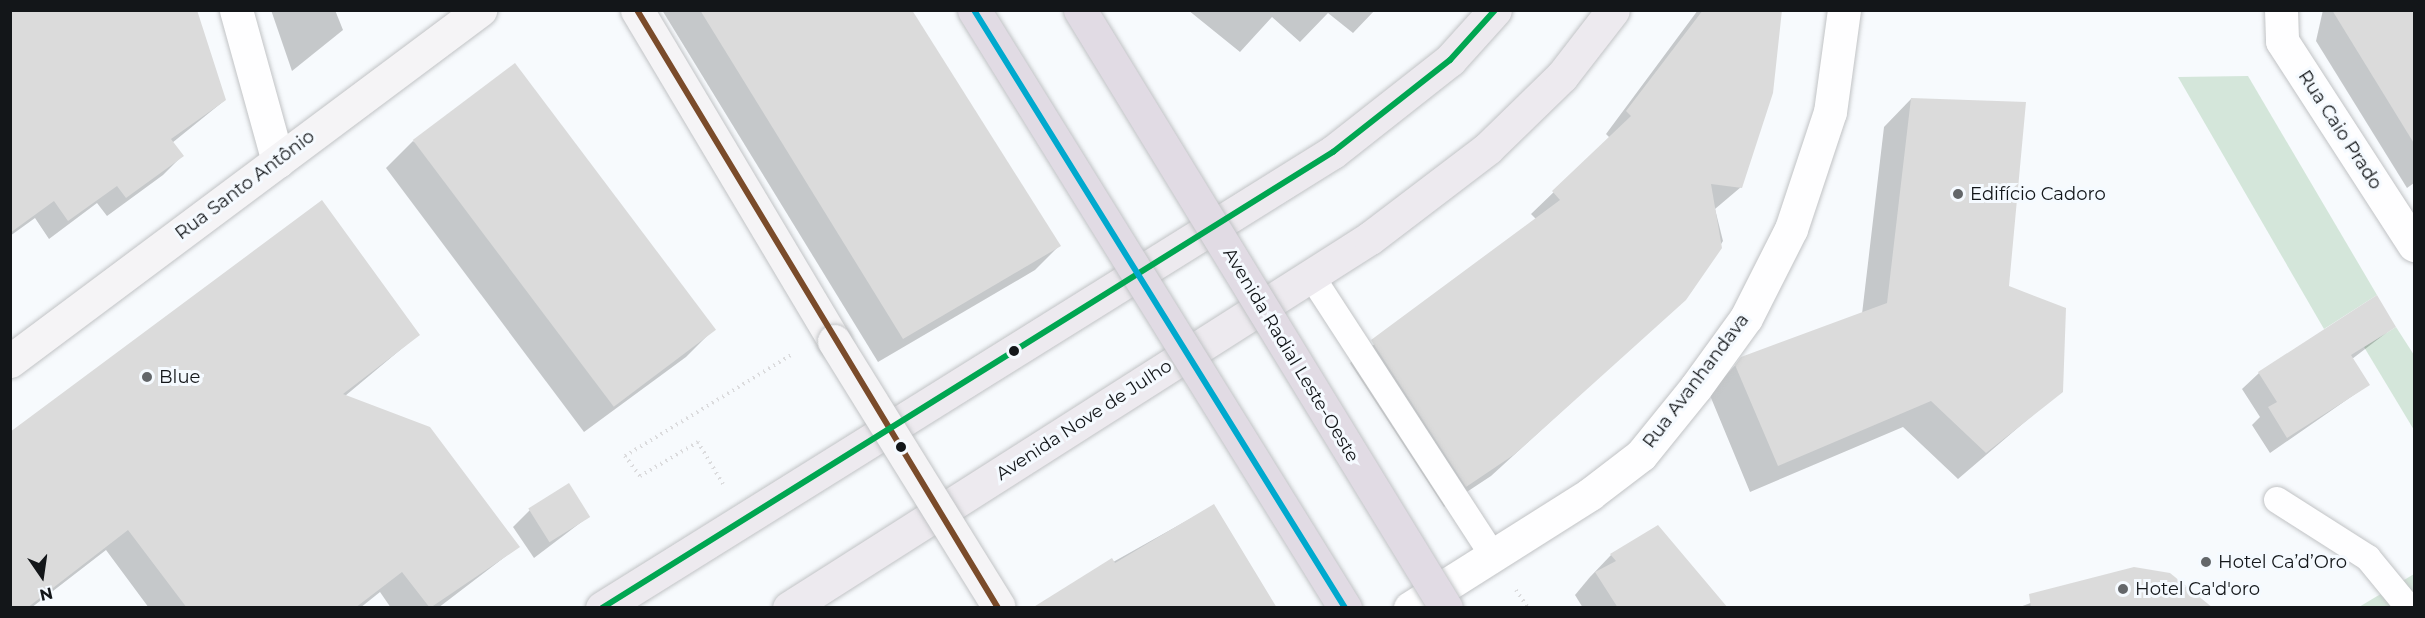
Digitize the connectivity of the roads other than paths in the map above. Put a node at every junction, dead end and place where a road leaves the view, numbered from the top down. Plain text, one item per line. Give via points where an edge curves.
1 (236, 10) edge
2 (480, 10) edge
3 (637, 10) edge
4 (974, 10) edge
5 (1080, 10) edge
6 (1495, 10) edge
7 (1613, 10) edge
8 (1844, 10) edge
9 (2281, 10) edge
10 (278, 161) junction
11 (2415, 245) edge
12 (1312, 277) junction
13 (10, 361) edge
14 (2277, 500) dead end
15 (1492, 554) junction
16 (998, 607) edge
17 (602, 608) edge
18 (789, 608) edge
19 (1345, 608) edge
20 (1410, 608) edge
21 (1446, 608) edge
22 (2409, 608) edge

1 - 10 street
2 - 10 main road, Rua Santo Antônio
3 - 16 main road, bridge
4 - 19 highway, bridge
5 - 21 highway, Avenida Radial Leste-Oeste, bridge
6 - 17 main road via 1450,60 1333,152
7 - 12 main road, Avenida Nove de Julho via 1562,76 1488,148
8 - 15 street, Rua Avanhandava via 1830,112 1791,229 1746,318 1641,455
9 - 11 street, Rua Caio Prado via 2282,41
10 - 13 main road, Rua Santo Antônio
12 - 15 lane
12 - 18 main road, Avenida Nove de Julho
14 - 22 lane via 2368,558
15 - 20 street, Rua Avanhandava

